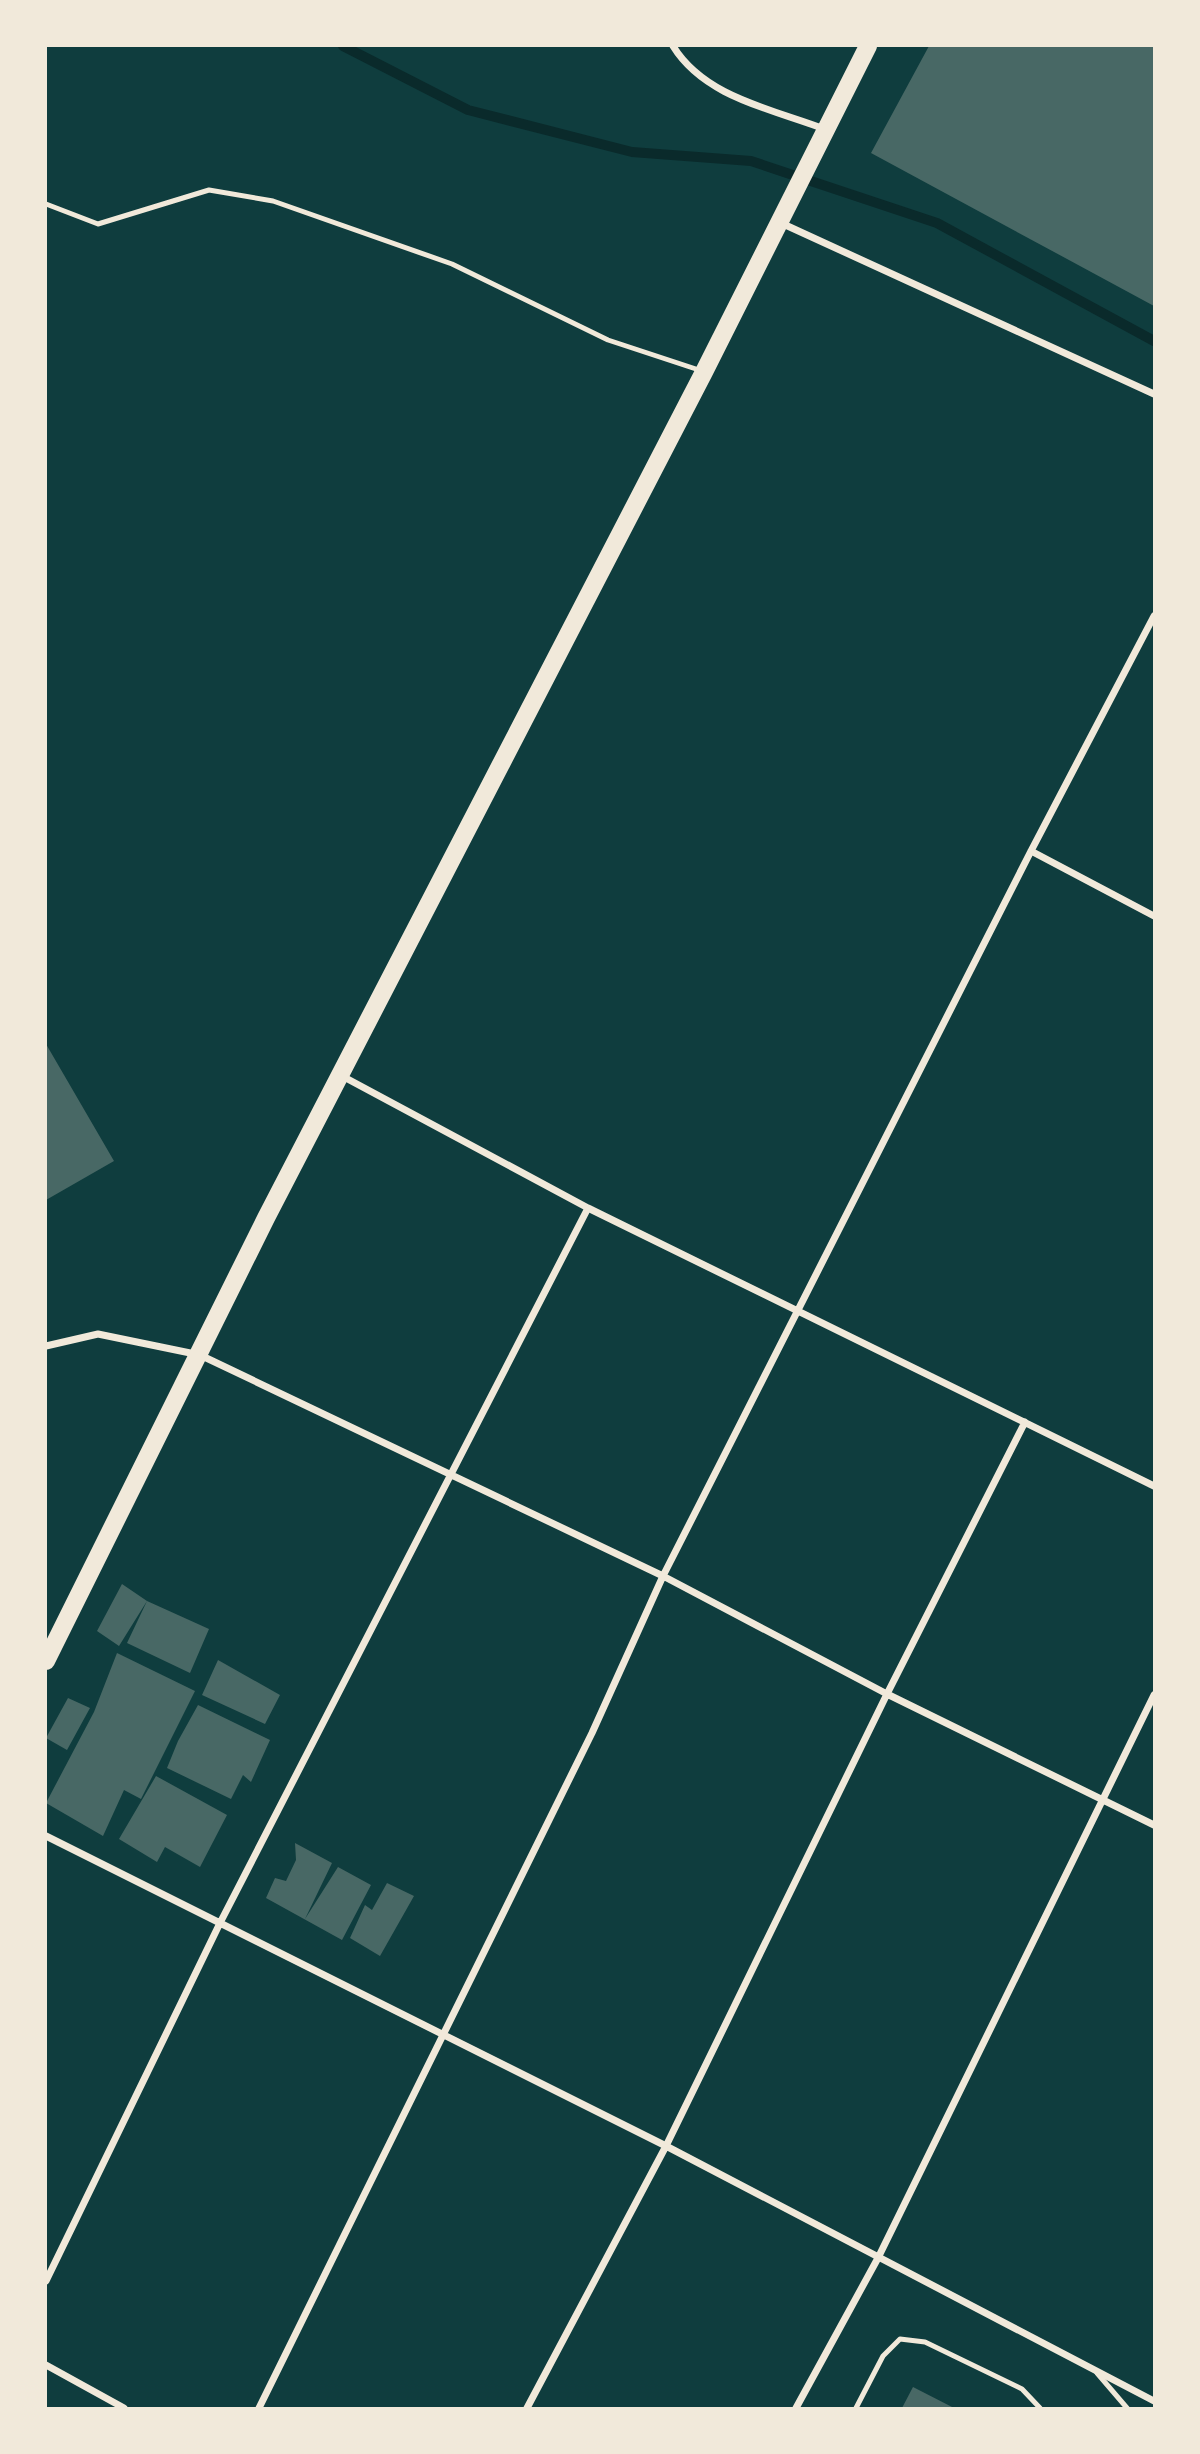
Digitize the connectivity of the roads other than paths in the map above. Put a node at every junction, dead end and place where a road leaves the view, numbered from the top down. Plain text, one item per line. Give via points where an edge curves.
1 (674, 46) edge
2 (868, 46) edge
3 (827, 130) junction
4 (46, 204) edge
5 (782, 220) junction
6 (704, 372) junction
7 (1154, 394) edge
8 (1154, 616) edge
9 (1031, 851) junction
10 (1154, 916) edge
11 (342, 1076) junction
12 (588, 1208) junction
13 (800, 1311) junction
14 (46, 1346) edge
15 (200, 1355) junction
16 (1025, 1422) junction
17 (451, 1474) junction
18 (1154, 1486) edge
19 (663, 1576) junction
20 (46, 1661) edge
21 (887, 1695) junction
22 (1154, 1695) edge
23 (1101, 1798) junction
24 (1154, 1825) edge
25 (46, 1836) edge
26 (220, 1923) junction
27 (443, 2035) junction
28 (666, 2146) junction
29 (878, 2258) junction
30 (46, 2281) edge
31 (46, 2365) edge
32 (1095, 2370) junction
33 (1154, 2401) edge
34 (124, 2409) edge
35 (259, 2409) edge
36 (527, 2409) edge
37 (796, 2409) edge
38 (856, 2409) edge
39 (1040, 2409) edge
40 (1127, 2409) edge

1 - 3 street via 693,73 712,86
2 - 3 main road
3 - 5 main road
4 - 6 lane via 98,224 209,190 273,201 452,264 608,340
5 - 6 main road
5 - 7 street
6 - 11 main road
8 - 9 street
9 - 10 street
9 - 13 street
11 - 12 street
11 - 15 main road
12 - 13 street
12 - 17 street
13 - 16 street
13 - 19 street
14 - 15 street via 98,1334
15 - 17 street
15 - 20 main road
16 - 18 street
16 - 21 street
17 - 19 street
17 - 26 street
19 - 21 street
19 - 27 street via 592,1733
21 - 23 street
21 - 28 street
22 - 23 street
23 - 24 street
23 - 29 street
25 - 26 street
26 - 27 street
26 - 30 street
27 - 28 street
27 - 35 street
28 - 29 street
28 - 36 street
29 - 32 street
29 - 37 street
31 - 34 street
32 - 33 street
32 - 40 lane
38 - 39 lane via 883,2356 900,2339 925,2342 1022,2389

